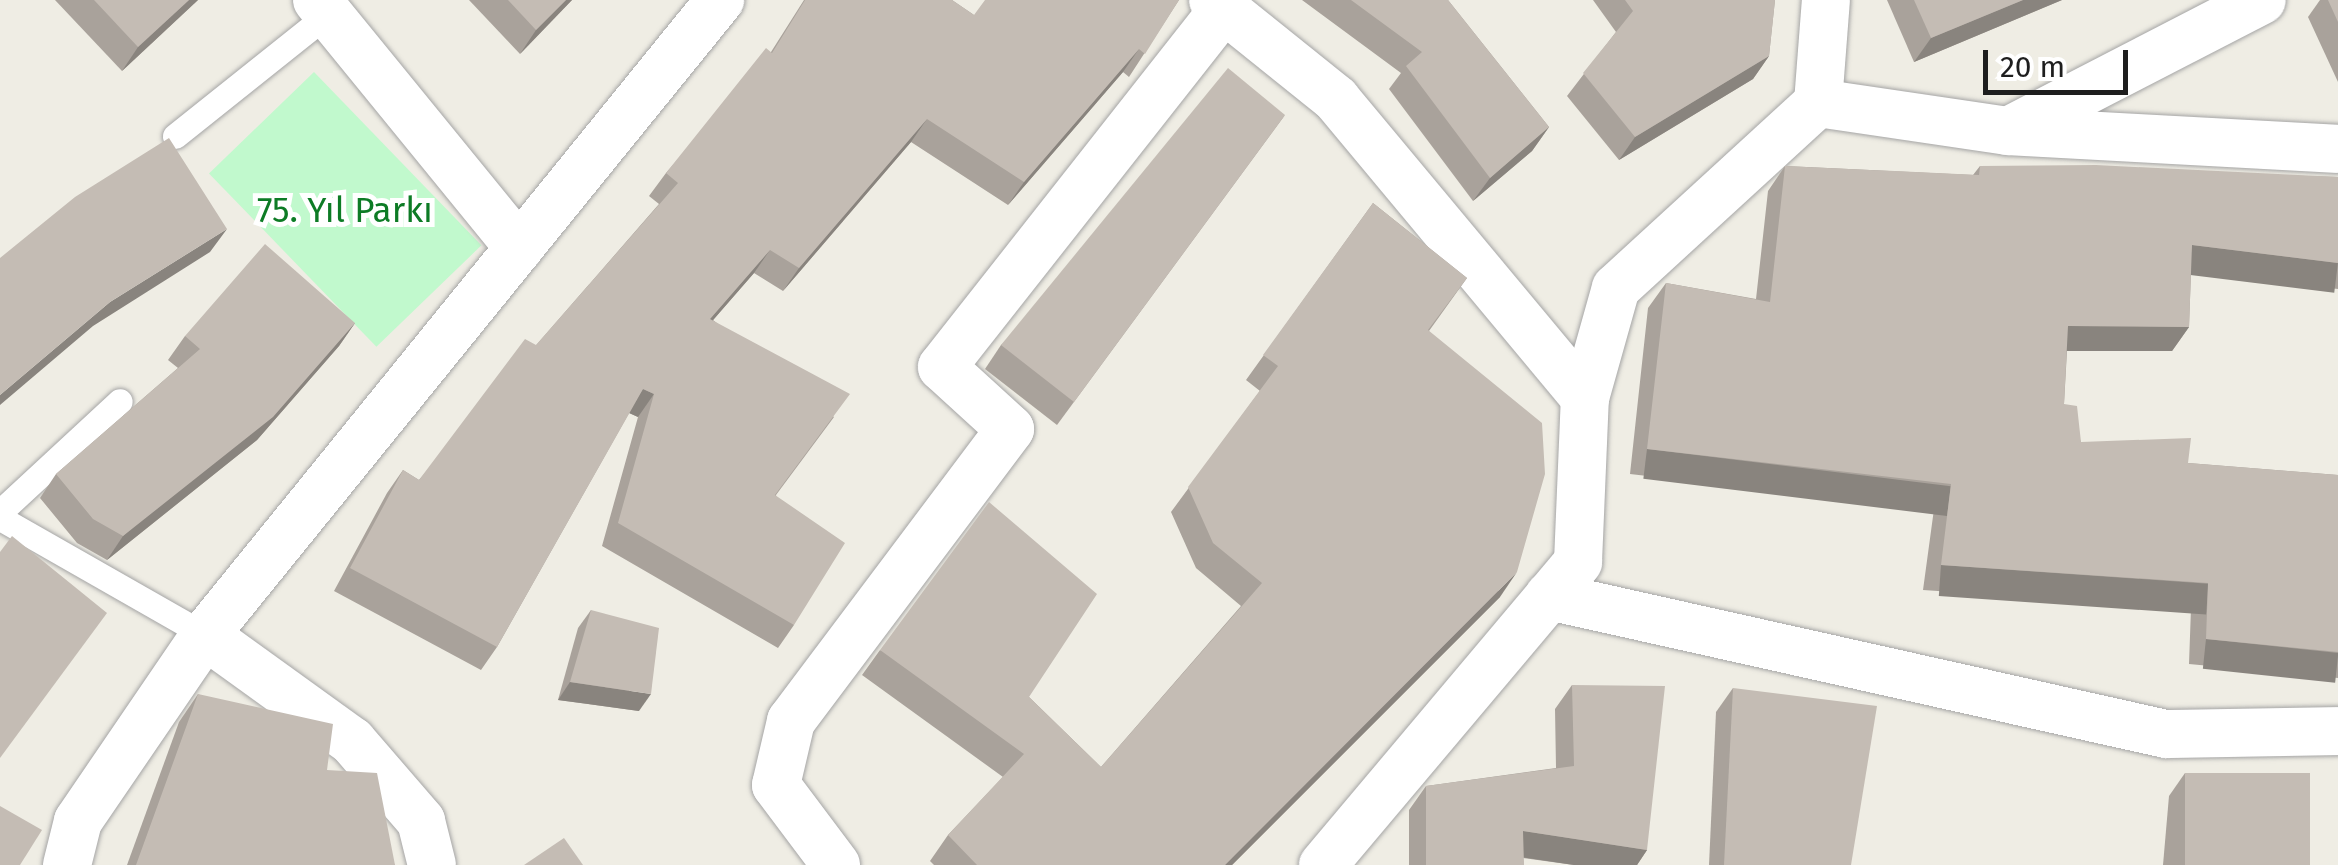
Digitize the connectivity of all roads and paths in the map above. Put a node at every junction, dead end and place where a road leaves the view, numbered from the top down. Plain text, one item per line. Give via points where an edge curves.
1 (720, 0) edge
2 (1826, 0) edge
3 (2262, 0) edge
4 (1219, 4) edge
5 (323, 7) edge
6 (1818, 103) junction
7 (2008, 131) junction
8 (175, 136) dead end
9 (2338, 148) edge
10 (519, 248) junction
11 (1585, 398) junction
12 (120, 401) dead end
13 (0, 515) edge
14 (1549, 596) junction
15 (205, 635) junction
16 (2338, 731) edge
17 (68, 865) edge
18 (432, 865) edge
19 (836, 865) edge
20 (1322, 865) edge

1 - 10 street
2 - 6 street
3 - 7 street
4 - 11 street via 1336,99
4 - 19 street via 942,367 1010,429 791,722 776,785
5 - 8 lane
5 - 10 street
6 - 7 street
6 - 11 street via 1616,288
7 - 9 street
10 - 15 street
11 - 14 street via 1578,562
12 - 13 lane
13 - 15 lane
14 - 16 street via 2166,734
14 - 20 street
15 - 17 street via 78,820
15 - 18 street via 352,741 422,821

